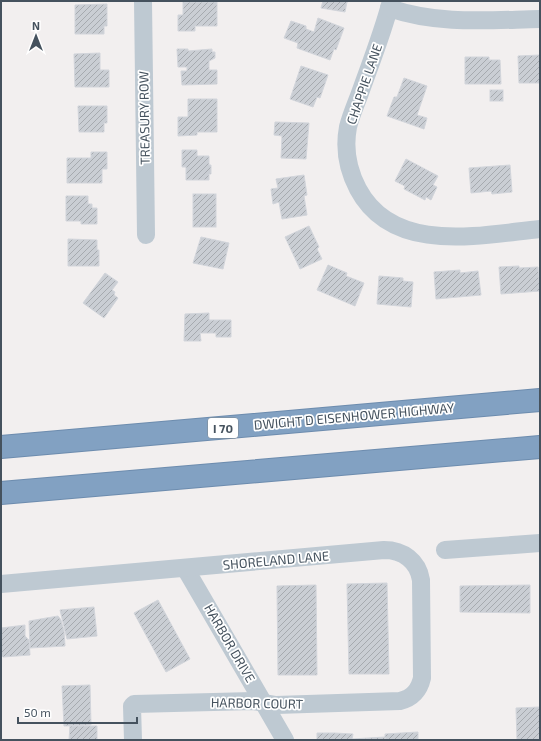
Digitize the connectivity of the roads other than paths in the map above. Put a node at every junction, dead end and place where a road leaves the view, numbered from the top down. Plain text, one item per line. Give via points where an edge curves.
1 (143, 1) edge
2 (390, 4) edge
3 (540, 19) edge
4 (540, 229) edge
5 (146, 235) dead end
6 (540, 400) edge
7 (1, 447) edge
8 (540, 447) edge
9 (1, 493) edge
10 (540, 543) edge
11 (445, 550) dead end
12 (186, 568) junction
13 (1, 584) edge
14 (415, 694) joint
15 (265, 704) junction
16 (279, 738) edge
17 (133, 740) edge

1 - 5 street, TREASURY ROW
2 - 3 street via 410,15 446,20
2 - 4 street, CHAPPIE LANE via 350,120 348,158 357,187 370,206 387,220 414,232 444,237
6 - 7 highway, DWIGHT D EISENHOWER HIGHWAY / I 70
8 - 9 highway
10 - 11 street
12 - 13 street, SHORELAND LANE
12 - 14 street, SHORELAND LANE via 384,550 400,552 409,557 416,566 421,580 422,678
12 - 15 street, HARBOR DRIVE
14 - 15 street, HARBOR COURT via 400,701
15 - 16 street, HARBOR DRIVE
15 - 17 street, HARBOR COURT via 253,701 134,704

